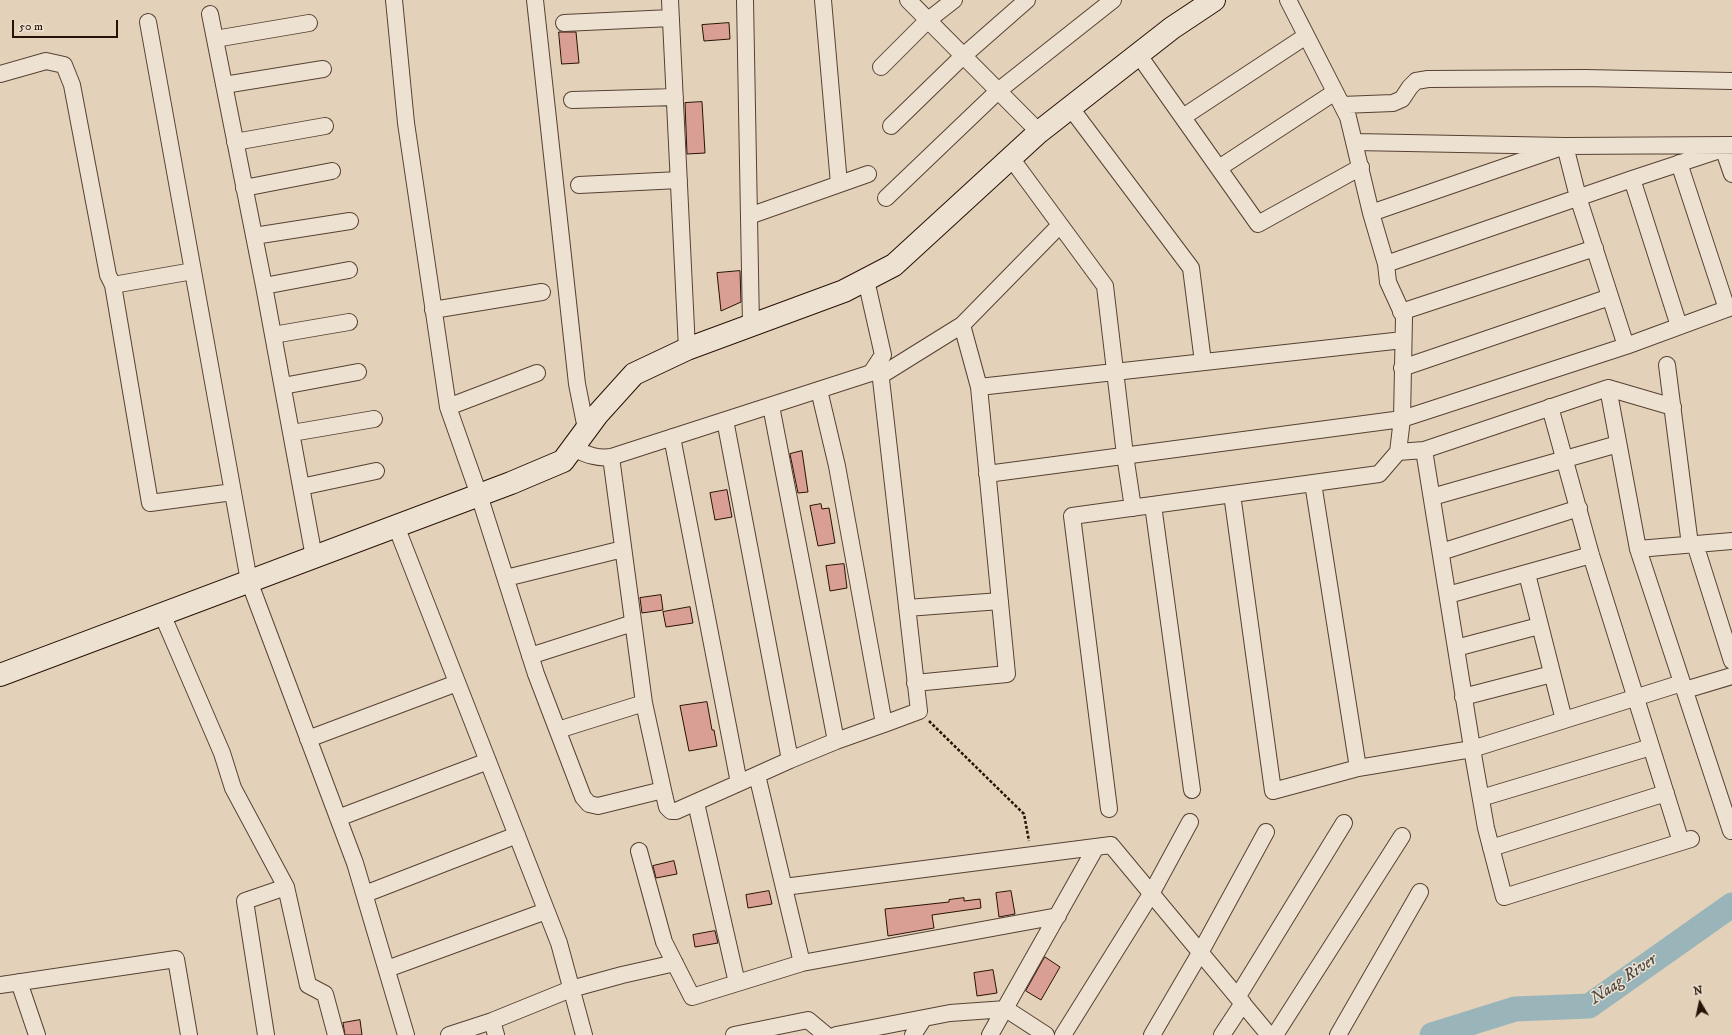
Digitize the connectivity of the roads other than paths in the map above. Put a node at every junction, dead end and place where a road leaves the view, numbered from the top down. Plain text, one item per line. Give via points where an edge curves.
1 (394, 0) edge
2 (535, 0) edge
3 (670, 0) edge
4 (745, 0) edge
5 (823, 0) edge
6 (908, 0) edge
7 (954, 0) edge
8 (1027, 0) edge
9 (1113, 0) edge
10 (1214, 0) edge
11 (1288, 0) edge
12 (210, 14) dead end
13 (671, 18) junction
14 (927, 21) junction
15 (148, 22) dead end
16 (308, 23) dead end
17 (564, 23) dead end
18 (1306, 36) junction
19 (215, 39) junction
20 (1138, 54) junction
21 (962, 57) junction
22 (881, 67) dead end
23 (323, 70) dead end
24 (0, 74) edge
25 (1732, 81) edge
26 (224, 85) junction
27 (998, 92) junction
28 (675, 97) junction
29 (1339, 99) junction
30 (572, 100) dead end
31 (1070, 107) junction
32 (1183, 117) junction
33 (325, 126) dead end
34 (891, 126) dead end
35 (1039, 132) junction
36 (235, 142) junction
37 (1355, 142) junction
38 (1565, 146) junction
39 (1726, 146) edge
40 (1011, 158) junction
41 (1679, 163) junction
42 (1361, 167) junction
43 (1219, 168) junction
44 (332, 171) dead end
45 (868, 174) dead end
46 (1732, 174) edge
47 (1632, 179) junction
48 (679, 180) junction
49 (839, 184) junction
50 (579, 185) dead end
51 (244, 188) junction
52 (1578, 197) junction
53 (886, 198) dead end
54 (1371, 213) junction
55 (749, 216) junction
56 (350, 221) dead end
57 (1060, 225) junction
58 (254, 236) junction
59 (1595, 248) junction
60 (1386, 264) junction
61 (349, 270) dead end
62 (193, 271) junction
63 (866, 280) junction
64 (113, 285) junction
65 (264, 286) junction
66 (542, 292) dead end
67 (1610, 297) junction
68 (1729, 308) edge
69 (433, 310) junction
70 (1401, 312) junction
71 (349, 322) dead end
72 (751, 325) junction
73 (962, 325) junction
74 (1678, 326) junction
75 (273, 335) junction
76 (1403, 340) junction
77 (1626, 346) junction
78 (686, 349) junction
79 (1203, 362) junction
80 (1667, 365) dead end
81 (1402, 368) junction
82 (879, 369) junction
83 (358, 372) dead end
84 (1115, 372) junction
85 (537, 373) dead end
86 (283, 386) junction
87 (979, 387) junction
88 (1608, 388) junction
89 (820, 390) junction
90 (771, 406) junction
91 (448, 407) junction
92 (1673, 407) junction
93 (1550, 408) junction
94 (374, 419) dead end
95 (1402, 419) junction
96 (725, 420) junction
97 (586, 429) junction
98 (292, 434) junction
99 (672, 437) junction
100 (1618, 444) junction
101 (572, 448) junction
102 (1424, 450) junction
103 (1398, 452) junction
104 (1125, 455) junction
105 (611, 457) junction
106 (1566, 459) junction
107 (376, 472) dead end
108 (987, 474) junction
109 (1313, 483) junction
110 (301, 487) junction
111 (233, 492) junction
112 (1232, 494) junction
113 (479, 495) junction
114 (1432, 497) junction
115 (1153, 505) junction
116 (1132, 508) junction
117 (1579, 508) junction
118 (396, 526) junction
119 (1732, 541) edge
120 (1693, 545) junction
121 (623, 549) junction
122 (1638, 549) junction
123 (1441, 552) junction
124 (1591, 556) junction
125 (314, 557) junction
126 (1526, 574) junction
127 (506, 578) junction
128 (249, 582) junction
129 (1448, 596) junction
130 (1000, 601) junction
131 (907, 608) junction
132 (162, 614) junction
133 (633, 623) junction
134 (1539, 626) junction
135 (1456, 648) junction
136 (530, 656) junction
137 (1732, 658) edge
138 (1552, 674) junction
139 (0, 675) edge
140 (1732, 676) edge
141 (915, 682) junction
142 (458, 683) junction
143 (1683, 686) junction
144 (1464, 696) junction
145 (1635, 697) junction
146 (644, 703) junction
147 (1564, 720) junction
148 (884, 724) junction
149 (558, 730) junction
150 (308, 739) junction
151 (836, 741) junction
152 (1651, 747) junction
153 (1472, 749) junction
154 (790, 760) junction
155 (488, 761) junction
156 (1358, 768) junction
157 (757, 775) junction
158 (739, 783) junction
159 (663, 790) junction
160 (1192, 790) dead end
161 (1666, 793) junction
162 (1481, 798) junction
163 (696, 803) junction
164 (1109, 809) dead end
165 (338, 818) junction
166 (1190, 822) dead end
167 (1344, 823) dead end
168 (1731, 831) dead end
169 (1266, 832) dead end
170 (517, 835) junction
171 (1402, 836) dead end
172 (1096, 847) junction
173 (1492, 848) junction
174 (639, 851) dead end
175 (286, 887) junction
176 (784, 887) junction
177 (1420, 892) dead end
178 (364, 894) junction
179 (1151, 894) junction
180 (546, 911) junction
181 (1058, 916) junction
182 (1200, 953) junction
183 (675, 963) junction
184 (802, 963) junction
185 (387, 969) junction
186 (19, 982) junction
187 (737, 983) junction
188 (0, 985) edge
189 (571, 989) junction
190 (1240, 999) junction
191 (1006, 1009) junction
192 (924, 1018) junction
193 (494, 1028) edge
194 (36, 1035) edge
195 (189, 1035) edge
196 (266, 1035) edge
197 (336, 1035) edge
198 (406, 1035) edge
199 (449, 1035) edge
200 (584, 1035) edge
201 (734, 1035) edge
202 (826, 1035) edge
203 (836, 1035) edge
204 (913, 1035) edge
205 (990, 1035) edge
206 (1046, 1035) edge
207 (1063, 1035) edge
208 (1152, 1035) edge
209 (1222, 1035) edge
210 (1269, 1035) edge
211 (1275, 1035) edge
212 (1338, 1035) edge

1 - 69 street via 406,122
2 - 97 street via 577,384
3 - 13 street
4 - 55 street
5 - 49 street
6 - 14 street
7 - 14 street
8 - 21 street
9 - 27 street
10 - 20 street
11 - 18 street
12 - 19 street
13 - 17 street
13 - 28 street
14 - 21 street
14 - 22 street
15 - 62 street
16 - 19 street
18 - 29 street
18 - 32 street
19 - 26 street
20 - 31 street
20 - 32 street
21 - 27 street
21 - 34 street
23 - 26 street
24 - 64 street via 46,61 64,65 72,86 108,275
25 - 29 street via 1584,78 1428,79 1416,81 1402,99 1393,103
26 - 36 street
27 - 35 street
27 - 53 street
28 - 30 street
28 - 48 street
29 - 37 street via 1348,117
29 - 43 street
31 - 35 street
31 - 79 street via 1191,268
32 - 43 street
33 - 36 street
35 - 40 street
36 - 51 street
37 - 38 street
37 - 42 street
38 - 39 street
38 - 52 street
38 - 54 street
39 - 41 street
39 - 46 street
40 - 57 street
40 - 63 street via 894,265
41 - 47 street
41 - 68 street
42 - 43 street via 1258,224
42 - 54 street
44 - 51 street
45 - 49 street
47 - 52 street
47 - 74 street
48 - 50 street
48 - 78 street
49 - 55 street
51 - 58 street
52 - 59 street
52 - 60 street
54 - 60 street
55 - 72 street
56 - 58 street
57 - 73 street
57 - 84 street via 1104,286
58 - 65 street
59 - 67 street
59 - 70 street
60 - 70 street via 1388,282
61 - 65 street
62 - 64 street
62 - 111 street
63 - 72 street via 844,291
63 - 82 street via 882,355
64 - 111 street via 150,503
65 - 75 street
66 - 69 street
67 - 77 street
67 - 81 street
68 - 74 street
69 - 91 street
70 - 76 street via 1404,317
71 - 75 street
72 - 78 street
73 - 82 street
73 - 87 street
74 - 77 street
75 - 86 street
76 - 79 street
76 - 81 street
77 - 95 street
78 - 97 street via 634,374
79 - 84 street
80 - 92 street
81 - 95 street
82 - 89 street via 872,374
82 - 131 street
83 - 86 street
84 - 87 street
84 - 104 street
85 - 91 street
86 - 98 street
87 - 108 street
88 - 92 street
88 - 93 street
88 - 100 street
89 - 90 street
89 - 148 street via 837,466
90 - 96 street
90 - 151 street
91 - 113 street
92 - 120 street
93 - 102 street
93 - 106 street
94 - 98 street
95 - 103 street
95 - 104 street
96 - 99 street
96 - 154 street
97 - 101 street
98 - 110 street
99 - 105 street
99 - 158 street
100 - 106 street
100 - 122 street
101 - 105 street via 592,456
101 - 113 street via 563,461
102 - 103 street
102 - 114 street
103 - 109 street via 1379,474
104 - 108 street
104 - 116 street
105 - 121 street
106 - 114 street
106 - 117 street
107 - 110 street
108 - 130 street
109 - 112 street
109 - 156 street
110 - 125 street
111 - 128 street
112 - 115 street
112 - 156 street via 1273,791
113 - 118 street
113 - 127 street
114 - 123 street
115 - 116 street
115 - 160 street
116 - 164 street via 1072,516
117 - 123 street
117 - 124 street
118 - 125 street
118 - 142 street
119 - 120 street
120 - 122 street
120 - 137 street
121 - 127 street
121 - 133 street
122 - 143 street
123 - 129 street
124 - 126 street
124 - 145 street
125 - 128 street
126 - 129 street
126 - 134 street
127 - 136 street
128 - 132 street
128 - 150 street
129 - 135 street
130 - 131 street
130 - 141 street via 1007,674
131 - 141 street
132 - 139 street
132 - 175 street via 222,753 233,788
133 - 136 street
133 - 146 street
134 - 135 street
134 - 138 street
135 - 144 street
136 - 149 street
138 - 144 street
138 - 147 street
140 - 143 street
141 - 148 street via 919,710
142 - 150 street
142 - 155 street
143 - 145 street
143 - 168 street
144 - 153 street
145 - 147 street
145 - 152 street
146 - 149 street
146 - 159 street
147 - 153 street
148 - 151 street
149 - 159 street via 583,797 589,804 598,806
150 - 165 street
151 - 154 street
152 - 161 street
152 - 162 street
153 - 156 street
153 - 162 street
154 - 157 street
155 - 165 street
155 - 170 street
157 - 158 street
157 - 176 street
158 - 163 street
159 - 163 street via 667,807 671,811
161 - 173 street
161 - 173 street via 1686,840 1504,897
162 - 173 street
163 - 187 street
165 - 178 street
166 - 179 street
167 - 190 street
169 - 182 street
170 - 178 street
170 - 180 street
171 - 211 street
172 - 176 street
172 - 179 street via 1112,845
172 - 181 street
174 - 183 street via 664,942
175 - 196 street via 245,901
175 - 197 street via 308,985 324,994
176 - 184 street
177 - 212 street
178 - 185 street
179 - 182 street
179 - 207 street
180 - 185 street
180 - 189 street via 559,943
181 - 184 street
181 - 191 street
182 - 190 street
182 - 208 street
183 - 187 street via 692,997
183 - 189 street
184 - 187 street
185 - 198 street
186 - 188 street
186 - 194 street
186 - 195 street via 176,959
189 - 193 street
189 - 200 street
190 - 209 street
190 - 210 street
191 - 192 street via 950,1013
191 - 205 street
191 - 206 street
192 - 203 street
192 - 204 street
193 - 199 street
201 - 202 street via 808,1020

